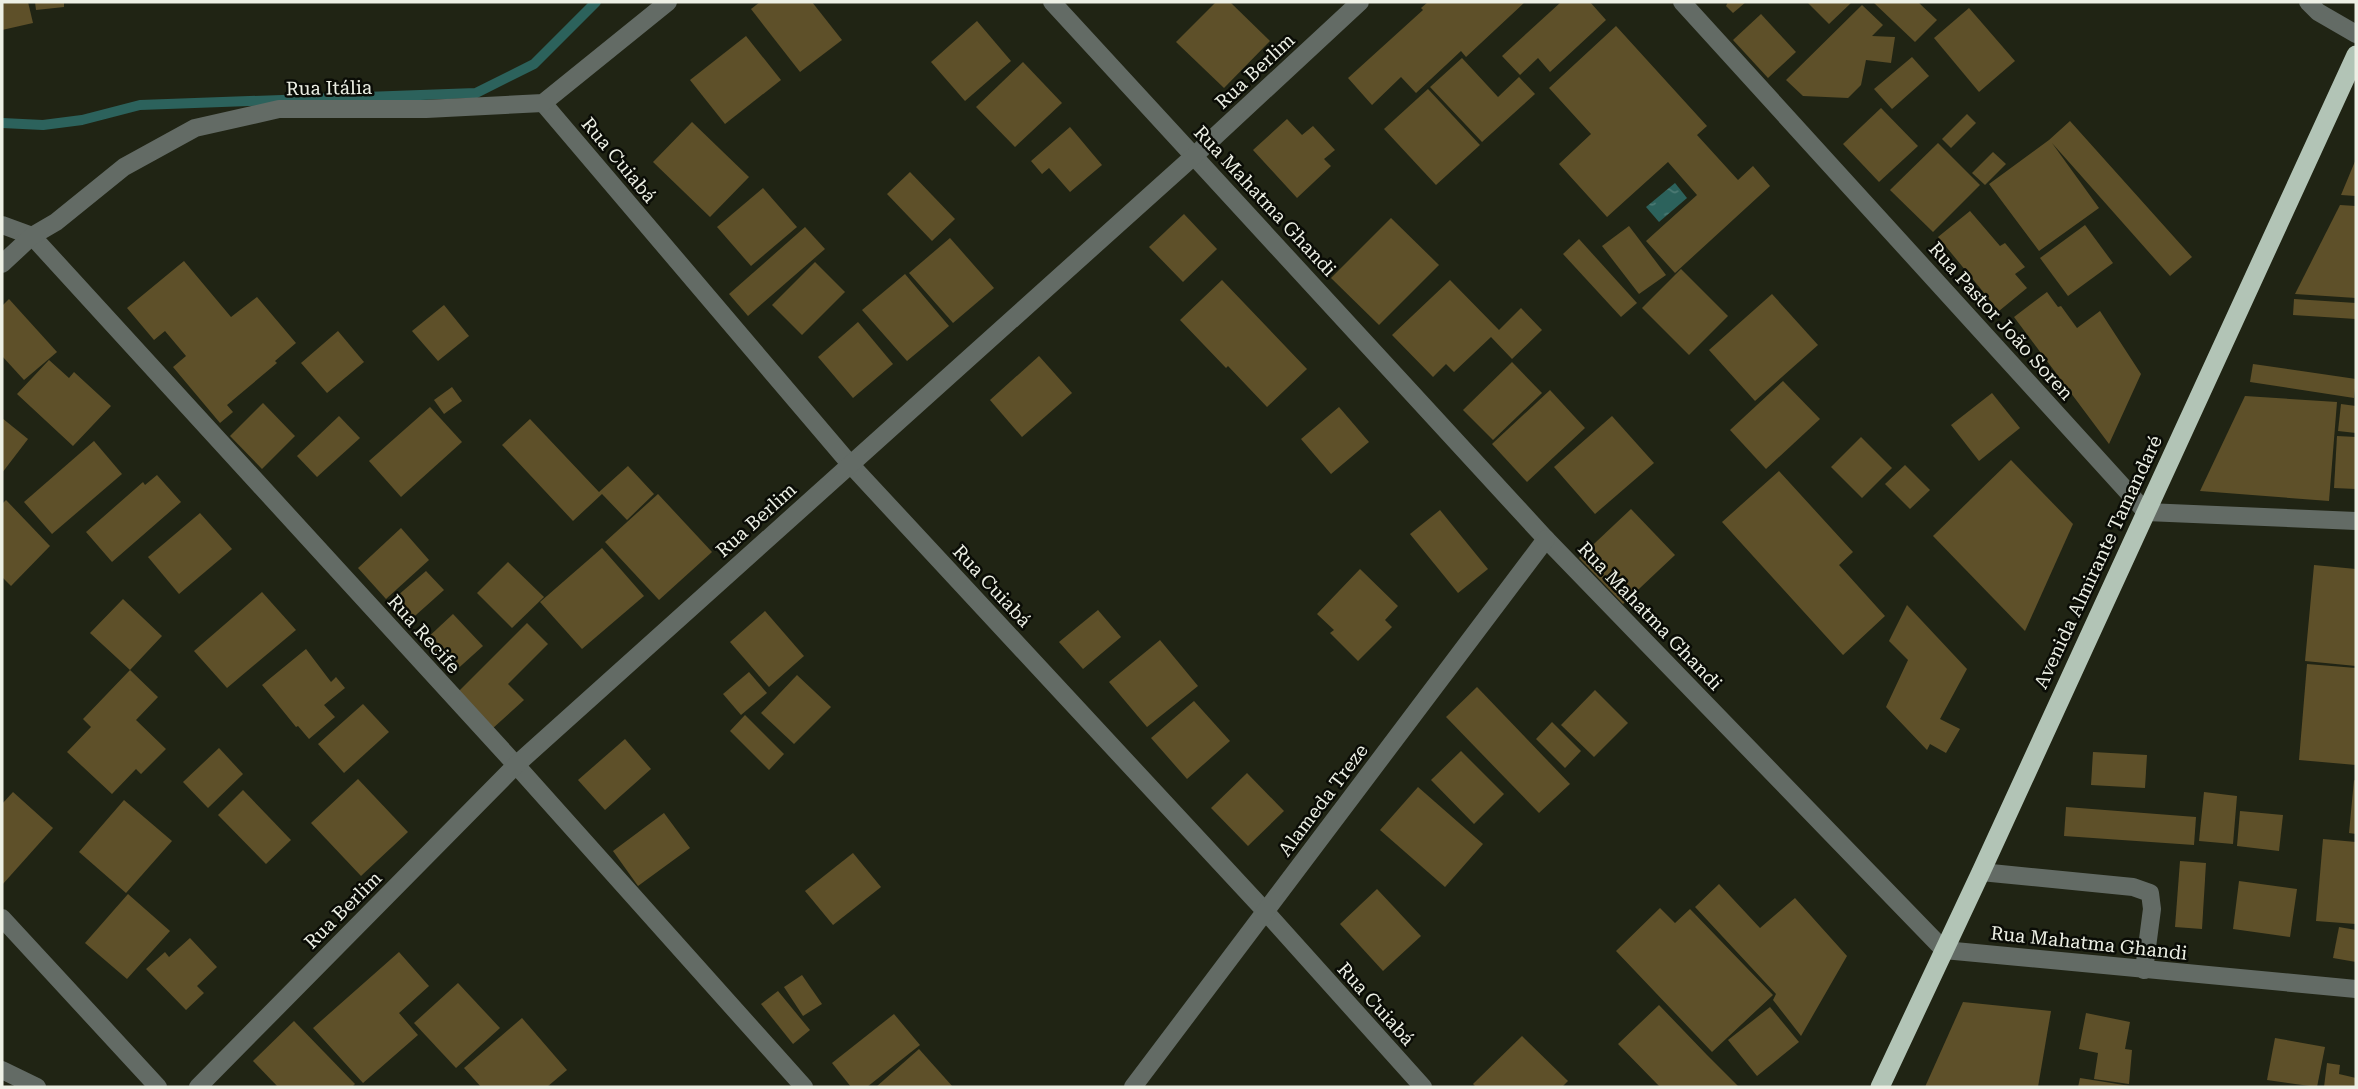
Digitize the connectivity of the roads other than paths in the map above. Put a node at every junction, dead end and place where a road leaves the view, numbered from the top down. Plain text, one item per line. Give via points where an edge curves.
1 (668, 2) edge
2 (1052, 2) edge
3 (1360, 2) edge
4 (1682, 2) edge
5 (2308, 2) edge
6 (2356, 34) edge
7 (2356, 55) edge
8 (543, 103) junction
9 (1195, 156) junction
10 (2, 225) edge
11 (32, 236) junction
12 (2, 264) edge
13 (850, 464) junction
14 (2146, 512) junction
15 (2356, 521) edge
16 (1546, 539) junction
17 (516, 765) junction
18 (1981, 872) junction
19 (1265, 911) junction
20 (2, 918) edge
21 (1944, 950) junction
22 (2144, 970) junction
23 (2356, 989) edge
24 (2, 1070) edge
25 (37, 1087) edge
26 (158, 1087) edge
27 (198, 1087) edge
28 (804, 1087) edge
29 (1133, 1087) edge
30 (1423, 1087) edge
31 (1880, 1087) edge

1 - 8 street
2 - 9 street, Rua Mahatma Ghandi
3 - 9 street, Rua Berlim
4 - 14 street, Rua Pastor João Soren
5 - 6 street
7 - 14 highway, Avenida Almirante Tamandaré
8 - 11 street, Rua Itália via 279,109 195,128 124,167
8 - 13 street, Rua Cuiabá
9 - 13 street, Rua Berlim
9 - 16 street, Rua Mahatma Ghandi
10 - 11 street, Rua Recife
11 - 12 street, Rua Itália
11 - 17 street, Rua Recife
13 - 17 street, Rua Berlim
13 - 19 street, Rua Cuiabá
14 - 15 street
14 - 18 highway, Avenida Almirante Tamandaré
16 - 19 street, Alameda Treze
16 - 21 street, Rua Mahatma Ghandi
17 - 27 street, Rua Berlim
17 - 28 street, Rua Recife
18 - 21 highway, Avenida Almirante Tamandaré
18 - 22 street via 2133,887 2150,893
19 - 29 street, Alameda Treze
19 - 30 street, Rua Cuiabá
20 - 26 street
21 - 22 street, Rua Mahatma Ghandi
21 - 31 highway, Avenida Almirante Tamandaré
22 - 23 street, Rua Mahatma Ghandi
24 - 25 street

